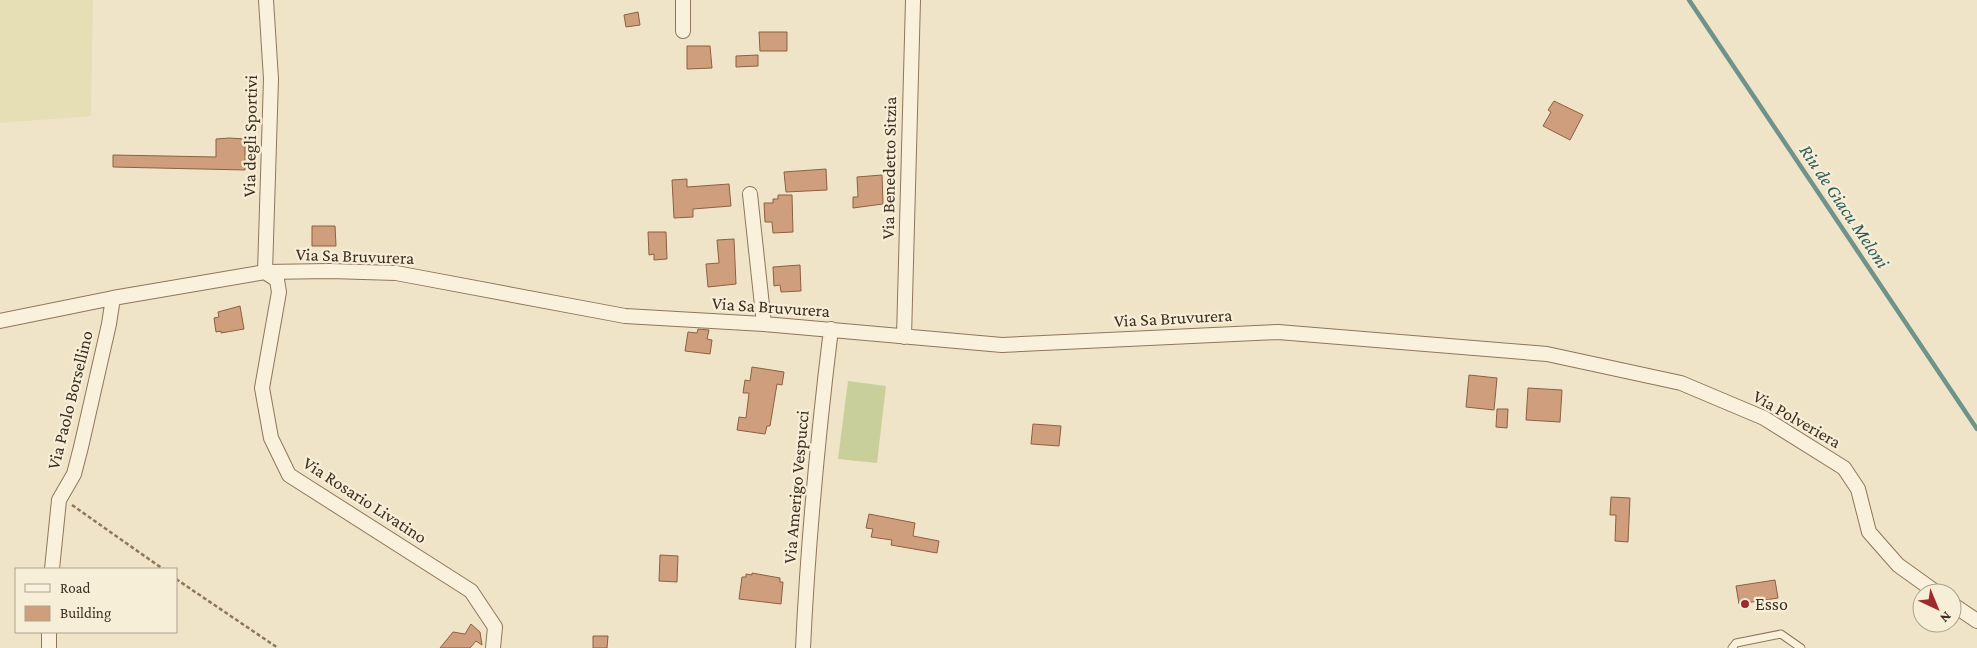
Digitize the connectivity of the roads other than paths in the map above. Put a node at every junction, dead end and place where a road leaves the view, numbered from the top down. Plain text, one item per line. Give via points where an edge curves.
1 (266, 0) edge
2 (683, 0) edge
3 (912, 0) edge
4 (683, 31) dead end
5 (750, 194) dead end
6 (265, 272) junction
7 (113, 298) junction
8 (0, 321) edge
9 (764, 324) junction
10 (831, 329) junction
11 (904, 338) junction
12 (1547, 354) joint
13 (52, 568) edge
14 (1923, 583) edge
15 (1962, 611) edge
16 (1977, 621) edge
17 (49, 633) edge
18 (49, 648) edge
19 (493, 648) edge
20 (803, 648) edge
21 (1732, 648) edge
22 (1802, 648) edge

1 - 6 street, Via degli Sportivi via 271,80
2 - 4 street
3 - 11 street, Via Benedetto Sitzia
5 - 9 street
6 - 7 street, Via Sa Bruvurera
6 - 9 street, Via Sa Bruvurera via 396,272 625,316
6 - 19 street, Via Rosario Livatino via 277,280 279,292 262,388 271,438 289,475 471,592 495,627
7 - 8 street, Via Sa Bruvurera
7 - 13 street, Via Paolo Borsellino via 82,447 74,474 59,500
9 - 10 street, Via Sa Bruvurera
10 - 11 street, Via Sa Bruvurera
10 - 20 street, Via Amerigo Vespucci via 818,432
11 - 12 street, Via Sa Bruvurera via 1002,345 1278,332
12 - 14 street, Via Polveriera via 1681,383 1764,418 1844,468 1858,489 1870,532 1898,565
15 - 16 street
17 - 18 street
21 - 22 lane via 1736,643 1781,634

